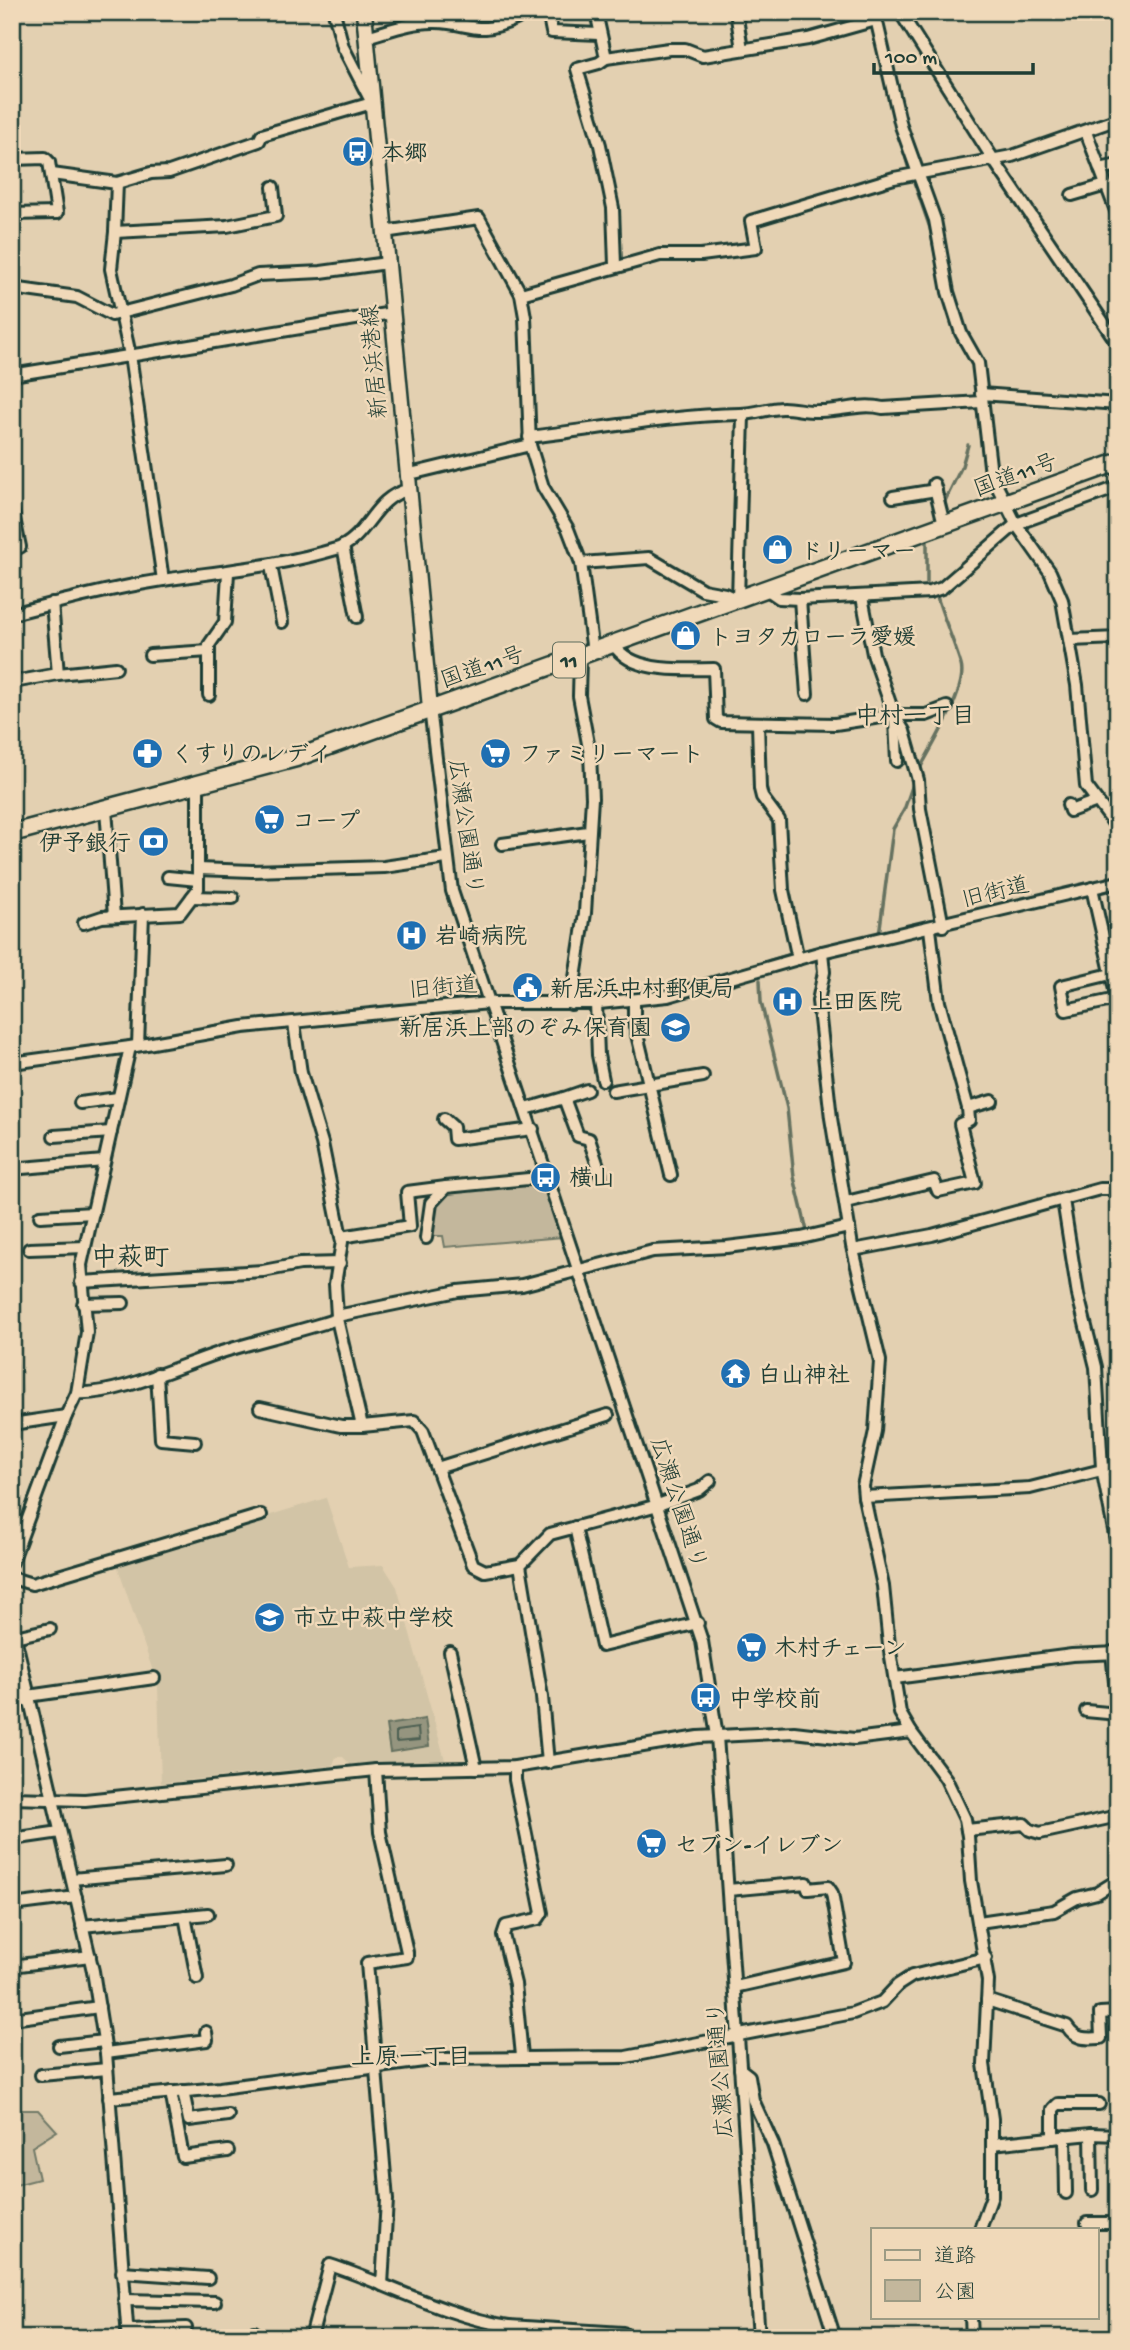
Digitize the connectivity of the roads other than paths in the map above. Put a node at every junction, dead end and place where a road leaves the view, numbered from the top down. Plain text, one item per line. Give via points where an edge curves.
1 (334, 12) edge
2 (363, 12) edge
3 (519, 12) edge
4 (548, 12) edge
5 (596, 12) edge
6 (736, 12) edge
7 (900, 12) edge
8 (877, 15) edge
9 (598, 34) junction
10 (366, 37) junction
11 (742, 50) junction
12 (606, 58) junction
13 (372, 103) junction
14 (1118, 119) edge
15 (1086, 132) junction
16 (12, 159) edge
17 (993, 159) junction
18 (1118, 165) edge
19 (1100, 169) junction
20 (916, 173) junction
21 (52, 174) junction
22 (117, 183) junction
23 (1107, 185) junction
24 (272, 187) dead end
25 (1072, 195) dead end
26 (12, 214) edge
27 (1118, 216) edge
28 (115, 232) junction
29 (384, 232) junction
30 (387, 263) junction
31 (615, 265) junction
32 (12, 288) edge
33 (521, 294) junction
34 (121, 310) junction
35 (392, 313) junction
36 (1118, 344) edge
37 (130, 355) junction
38 (12, 375) edge
39 (981, 398) junction
40 (1118, 404) edge
41 (743, 415) junction
42 (529, 441) junction
43 (1118, 462) edge
44 (407, 483) junction
45 (1118, 486) edge
46 (893, 497) dead end
47 (1004, 502) junction
48 (12, 509) edge
49 (942, 515) junction
50 (1017, 524) junction
51 (343, 546) junction
52 (12, 549) edge
53 (581, 563) junction
54 (271, 566) junction
55 (228, 573) junction
56 (163, 580) junction
57 (765, 589) junction
58 (862, 597) junction
59 (800, 599) junction
60 (737, 600) junction
61 (52, 603) junction
62 (12, 614) edge
63 (357, 617) dead end
64 (282, 622) dead end
65 (1118, 638) edge
66 (1070, 640) junction
67 (614, 645) junction
68 (209, 652) junction
69 (587, 654) junction
70 (150, 655) dead end
71 (116, 668) dead end
72 (58, 674) junction
73 (19, 681) dead end
74 (807, 694) dead end
75 (209, 695) dead end
76 (947, 707) dead end
77 (430, 708) junction
78 (894, 715) junction
79 (758, 723) junction
80 (897, 761) dead end
81 (198, 786) junction
82 (1097, 801) junction
83 (1068, 805) dead end
84 (106, 809) junction
85 (1118, 829) edge
86 (588, 832) junction
87 (12, 834) edge
88 (502, 844) dead end
89 (446, 858) junction
90 (198, 874) junction
91 (168, 877) dead end
92 (1118, 882) edge
93 (1092, 888) junction
94 (192, 897) junction
95 (233, 898) dead end
96 (143, 914) junction
97 (114, 916) junction
98 (84, 923) dead end
99 (943, 926) junction
100 (930, 929) junction
101 (822, 952) junction
102 (798, 959) junction
103 (1111, 974) junction
104 (634, 1001) junction
105 (490, 1003) junction
106 (596, 1003) junction
107 (571, 1004) junction
108 (294, 1023) junction
109 (134, 1046) junction
110 (12, 1063) edge
111 (703, 1076) dead end
112 (603, 1080) dead end
113 (648, 1083) junction
114 (587, 1090) dead end
115 (613, 1091) dead end
116 (118, 1098) junction
117 (564, 1098) junction
118 (992, 1101) dead end
119 (80, 1103) dead end
120 (968, 1108) junction
121 (526, 1109) junction
122 (444, 1119) dead end
123 (533, 1129) junction
124 (111, 1132) junction
125 (54, 1136) dead end
126 (104, 1161) junction
127 (22, 1168) dead end
128 (601, 1175) dead end
129 (671, 1175) dead end
130 (549, 1177) junction
131 (446, 1187) junction
132 (1118, 1189) edge
133 (1063, 1200) junction
134 (846, 1202) junction
135 (93, 1213) junction
136 (40, 1216) dead end
137 (849, 1227) junction
138 (341, 1237) junction
139 (426, 1238) dead end
140 (85, 1248) junction
141 (29, 1250) dead end
142 (853, 1250) junction
143 (340, 1263) junction
144 (581, 1272) junction
145 (81, 1282) junction
146 (123, 1303) dead end
147 (83, 1304) junction
148 (337, 1318) junction
149 (157, 1374) junction
150 (78, 1393) junction
151 (260, 1408) dead end
152 (608, 1415) dead end
153 (65, 1416) junction
154 (12, 1424) edge
155 (362, 1426) junction
156 (195, 1442) dead end
157 (1118, 1466) edge
158 (437, 1468) junction
159 (1102, 1468) junction
160 (710, 1481) dead end
161 (864, 1497) junction
162 (658, 1505) junction
163 (261, 1515) dead end
164 (575, 1527) junction
165 (16, 1542) edge
166 (1118, 1551) edge
167 (12, 1562) edge
168 (520, 1565) junction
169 (12, 1578) edge
170 (698, 1623) junction
171 (12, 1624) edge
172 (50, 1629) dead end
173 (15, 1637) junction
174 (450, 1652) dead end
175 (1115, 1652) edge
176 (155, 1678) dead end
177 (895, 1678) junction
178 (29, 1698) junction
179 (12, 1701) edge
180 (1086, 1711) dead end
181 (1118, 1714) edge
182 (911, 1732) junction
183 (717, 1736) junction
184 (548, 1763) junction
185 (515, 1767) junction
186 (476, 1768) junction
187 (376, 1770) junction
188 (12, 1798) edge
189 (53, 1801) junction
190 (1118, 1816) edge
191 (967, 1830) junction
192 (60, 1832) junction
193 (12, 1839) edge
194 (226, 1865) dead end
195 (72, 1879) junction
196 (1118, 1880) edge
197 (728, 1890) junction
198 (76, 1897) junction
199 (12, 1905) edge
200 (208, 1914) dead end
201 (185, 1916) junction
202 (979, 1922) junction
203 (82, 1926) junction
204 (90, 1956) junction
205 (986, 1958) junction
206 (12, 1966) edge
207 (197, 1978) dead end
208 (735, 1987) junction
209 (987, 2000) junction
210 (99, 2007) junction
211 (1118, 2012) edge
212 (12, 2019) edge
213 (206, 2032) dead end
214 (738, 2035) junction
215 (59, 2046) dead end
216 (105, 2047) junction
217 (522, 2056) junction
218 (377, 2067) junction
219 (107, 2069) junction
220 (740, 2069) junction
221 (41, 2075) dead end
222 (177, 2092) junction
223 (109, 2098) junction
224 (1099, 2104) dead end
225 (229, 2115) dead end
226 (1091, 2134) junction
227 (1118, 2135) edge
228 (1065, 2137) junction
229 (1053, 2138) junction
230 (992, 2144) junction
231 (229, 2151) dead end
232 (1092, 2190) dead end
233 (1066, 2193) dead end
234 (1087, 2222) dead end
235 (1118, 2222) edge
236 (979, 2228) edge
237 (122, 2273) junction
238 (208, 2278) dead end
239 (382, 2285) junction
240 (124, 2300) junction
241 (215, 2302) dead end
242 (971, 2318) edge
243 (509, 2326) junction
244 (186, 2328) dead end
245 (127, 2334) edge
246 (311, 2338) edge
247 (508, 2338) edge
248 (622, 2338) edge
249 (759, 2338) edge
250 (835, 2338) edge
251 (972, 2338) edge

1 - 13 street via 343,47
2 - 10 main road, 新居浜港線
3 - 10 street via 513,21 483,29 436,22
4 - 9 street via 552,32
5 - 9 street
6 - 11 street
7 - 17 street
8 - 11 street via 808,39
8 - 20 street
9 - 12 street
10 - 13 main road, 新居浜港線
11 - 12 street via 703,56 669,49
12 - 31 street via 577,69 613,208
13 - 22 street via 262,135 259,141 210,160
13 - 29 main road, 新居浜港線
14 - 15 street
15 - 17 street
15 - 19 street
16 - 21 street via 45,158
17 - 20 street
17 - 36 street
18 - 19 street
19 - 23 street
20 - 31 street via 751,221 756,248 660,255
20 - 39 street via 935,220 944,279 961,333 978,363
21 - 22 street
21 - 26 street via 57,213
22 - 28 street
23 - 25 street
23 - 27 street
24 - 28 street via 276,216 228,226
28 - 34 street via 111,269
29 - 30 main road, 新居浜港線
29 - 33 street via 479,218
30 - 34 street via 258,275
30 - 35 main road, 新居浜港線
31 - 33 street via 584,279
32 - 34 street via 77,297 112,315
33 - 42 street
34 - 37 street
35 - 37 street
35 - 44 main road, 新居浜港線
37 - 38 street
37 - 56 street
39 - 40 street
39 - 41 street via 883,408 867,404 822,411 782,408
39 - 47 street via 991,474
41 - 42 street via 637,421
41 - 60 street
42 - 44 street
42 - 53 street via 543,487 568,529
43 - 47 highway, 国道11号 / 11
44 - 51 street
44 - 77 main road, 新居浜港線
45 - 50 street
46 - 49 street via 935,487
47 - 49 highway, 国道11号 / 11
47 - 50 street
48 - 52 street via 20,547
49 - 57 highway, 国道11号 / 11
50 - 58 street via 942,588
50 - 66 street via 1050,572 1062,600
51 - 54 street
51 - 63 street
53 - 60 street via 649,558 703,590
53 - 69 street
54 - 55 street
54 - 64 street
55 - 56 street
55 - 68 street via 225,622
56 - 61 street
57 - 59 street via 779,598
57 - 60 highway, 国道11号 / 11
58 - 59 street
58 - 78 street via 873,654
59 - 74 street
60 - 67 highway, 国道11号 / 11
61 - 62 street
61 - 72 street
65 - 66 street
66 - 82 street via 1086,786
67 - 69 highway, 国道11号 / 11
67 - 79 street via 621,656 635,662 673,669 714,669 716,719
68 - 70 street
68 - 75 street
69 - 77 highway, 国道11号 / 11
69 - 86 street via 579,696 592,774
71 - 72 street
72 - 73 street
76 - 78 street via 926,715
77 - 81 highway, 国道11号 / 11 via 296,758
77 - 89 street, 広瀬公園通り
78 - 79 street via 835,724
78 - 80 street
78 - 99 street via 904,731 918,780
79 - 102 street via 760,789 779,820 783,890
81 - 84 highway, 国道11号 / 11
81 - 90 street
82 - 83 street via 1070,811
82 - 85 street
84 - 87 highway, 国道11号 / 11
84 - 97 street
86 - 88 street
86 - 107 street via 586,900
89 - 90 street via 384,867
89 - 105 street, 広瀬公園通り via 452,891
90 - 91 street
90 - 94 street via 198,889
92 - 93 street, 旧街道
93 - 99 street, 旧街道
93 - 103 street
94 - 95 street
94 - 96 street via 180,913
96 - 97 street
96 - 109 street
97 - 98 street
99 - 100 street, 旧街道
100 - 101 street, 旧街道
100 - 120 street via 939,1002
101 - 102 street, 旧街道
101 - 134 street via 824,972 818,1001
102 - 104 street, 旧街道 via 668,996
103 - 103 street via 1060,986 1066,1010 1117,999
104 - 106 street, 旧街道
104 - 113 street via 634,1022
105 - 107 street, 旧街道
105 - 108 street, 旧街道
105 - 121 street, 広瀬公園通り
106 - 107 street, 旧街道
106 - 112 street
108 - 109 street, 旧街道
108 - 138 street via 301,1073 322,1143
109 - 110 street, 旧街道
109 - 116 street
111 - 113 street
113 - 115 street
113 - 129 street
114 - 117 street
116 - 119 street
116 - 124 street
117 - 121 street
117 - 128 street via 578,1136 589,1139
118 - 120 street
120 - 134 street via 969,1120 960,1124 975,1183 938,1191 934,1181
121 - 123 street, 広瀬公園通り
122 - 123 street via 453,1127 454,1139
123 - 130 street, 広瀬公園通り
124 - 125 street
124 - 126 street
126 - 127 street
126 - 135 street
130 - 131 street
130 - 144 street, 広瀬公園通り
131 - 138 street via 407,1192 410,1226
131 - 139 street via 432,1203
132 - 133 street via 1100,1189
133 - 142 street via 932,1236
133 - 159 street via 1078,1295 1096,1367
134 - 137 street
135 - 136 street
135 - 140 street
137 - 142 street
137 - 144 street via 801,1238 653,1251
138 - 143 street
140 - 141 street
140 - 145 street
142 - 161 street via 880,1361
143 - 145 street
143 - 148 street via 335,1284
144 - 148 street via 522,1285 458,1291
144 - 162 street, 広瀬公園通り
145 - 147 street
146 - 147 street
147 - 150 street via 87,1332
148 - 149 street
148 - 155 street
149 - 150 street
149 - 156 street via 161,1439
150 - 153 street
151 - 155 street via 341,1426
152 - 158 street
153 - 154 street
153 - 165 street
155 - 158 street via 414,1421 423,1431
157 - 159 street
158 - 168 street via 473,1565 485,1571
159 - 161 street via 1030,1488
159 - 166 street
160 - 162 street via 699,1490
161 - 177 street via 883,1586
162 - 164 street
162 - 170 street, 広瀬公園通り
163 - 169 street via 32,1584
164 - 168 street via 550,1534
164 - 170 street via 602,1646
165 - 167 street
168 - 184 street
170 - 183 street, 広瀬公園通り
171 - 173 street
172 - 173 street
173 - 178 street
174 - 186 street
175 - 177 street
175 - 181 street
176 - 178 street
177 - 182 street via 900,1713
178 - 179 street
178 - 189 street
180 - 181 street
182 - 183 street via 854,1739 794,1732
182 - 191 street via 946,1779
183 - 184 street
183 - 197 street, 広瀬公園通り
184 - 185 street
185 - 186 street
185 - 217 street via 542,1913 538,1919 506,1926 503,1935 515,1984
186 - 187 street
187 - 189 street
187 - 218 street via 380,1832 407,1952 407,1957 368,1964
188 - 189 street
189 - 192 street
190 - 191 street via 1040,1833 1024,1824
191 - 202 street
192 - 193 street
192 - 195 street
194 - 195 street
195 - 198 street
196 - 202 street via 1054,1911
197 - 208 street, 広瀬公園通り
197 - 208 street via 795,1881 806,1882 808,1889 828,1888 844,1962
198 - 199 street
198 - 203 street
200 - 201 street
201 - 203 street
201 - 207 street
202 - 205 street
203 - 204 street
204 - 206 street
204 - 210 street
205 - 209 street
205 - 214 street via 912,1976 882,2003 853,2013
208 - 214 street, 広瀬公園通り
209 - 211 street via 1067,2026 1083,2039 1101,2038 1100,2013
209 - 230 street via 984,2064
210 - 212 street
210 - 216 street
213 - 216 street via 207,2040
214 - 217 street via 626,2057
214 - 220 street, 広瀬公園通り
215 - 216 street
216 - 219 street
217 - 218 street
218 - 222 street
218 - 239 street via 387,2200
219 - 221 street
219 - 223 street
220 - 249 street, 広瀬公園通り
220 - 250 street via 750,2076 753,2101 773,2144
222 - 223 street
222 - 225 street via 189,2120
222 - 231 street via 183,2157
223 - 237 street
224 - 229 street via 1058,2104 1053,2109
226 - 227 street
226 - 228 street
226 - 232 street
228 - 229 street
228 - 233 street
229 - 230 street
230 - 236 street via 992,2196
234 - 235 street
237 - 238 street
237 - 240 street
239 - 243 street
239 - 246 street via 330,2265
240 - 241 street
240 - 245 street
242 - 251 street
243 - 247 street
243 - 248 street via 623,2333
244 - 245 street

